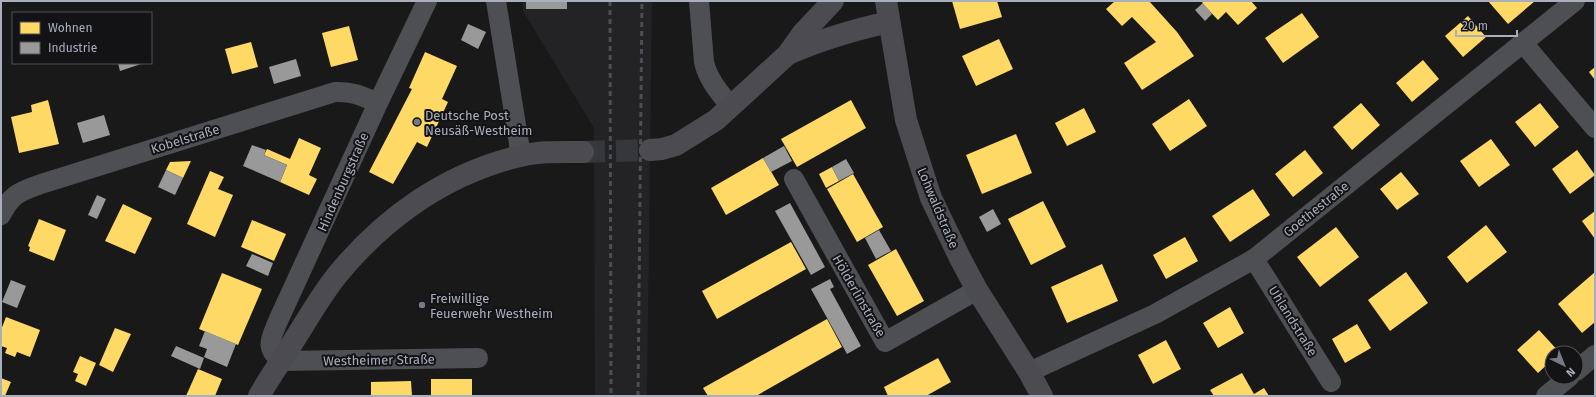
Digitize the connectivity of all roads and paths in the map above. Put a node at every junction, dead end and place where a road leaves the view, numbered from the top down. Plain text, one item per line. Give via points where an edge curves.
1 (427, 1) edge
2 (496, 1) edge
3 (699, 1) edge
4 (833, 1) edge
5 (886, 1) edge
6 (1575, 1) edge
7 (889, 22) junction
8 (1523, 42) junction
9 (788, 54) junction
10 (378, 103) junction
11 (732, 107) junction
12 (1595, 128) edge
13 (650, 150) tunnel mouth
14 (583, 152) tunnel mouth
15 (521, 156) junction
16 (794, 179) dead end
17 (3, 206) edge
18 (1254, 259) junction
19 (977, 290) junction
20 (1595, 355) edge
21 (478, 358) dead end
22 (281, 361) junction
23 (1584, 364) edge
24 (1029, 372) junction
25 (1331, 382) dead end
26 (1559, 385) edge
27 (259, 396) edge
28 (1042, 396) edge
29 (1546, 396) edge

1 - 10 street, Hindenburgstraße
2 - 15 street
3 - 11 street via 706,71
4 - 9 street via 803,33
5 - 7 street, Lohwaldstraße
6 - 8 street, Goethestraße
7 - 9 street via 825,38
7 - 19 street, Lohwaldstraße via 906,120 920,168 944,228
8 - 12 street
8 - 18 street, Goethestraße
9 - 11 street
10 - 17 street, Kobelstraße via 361,95 335,92 41,184 16,194
10 - 22 street, Hindenburgstraße via 271,339 270,347 273,354
11 - 13 street via 676,145
14 - 15 street
15 - 22 street via 468,173 431,192 396,215 359,250 339,274
16 - 19 street, Hölderlinstraße via 885,342
18 - 24 street, Goethestraße via 1155,314
18 - 25 street, Uhlandstraße
19 - 24 street, Lohwaldstraße
20 - 23 street
21 - 22 street, Westheimer Straße
22 - 27 street
24 - 28 street, Lohwaldstraße
26 - 29 street

